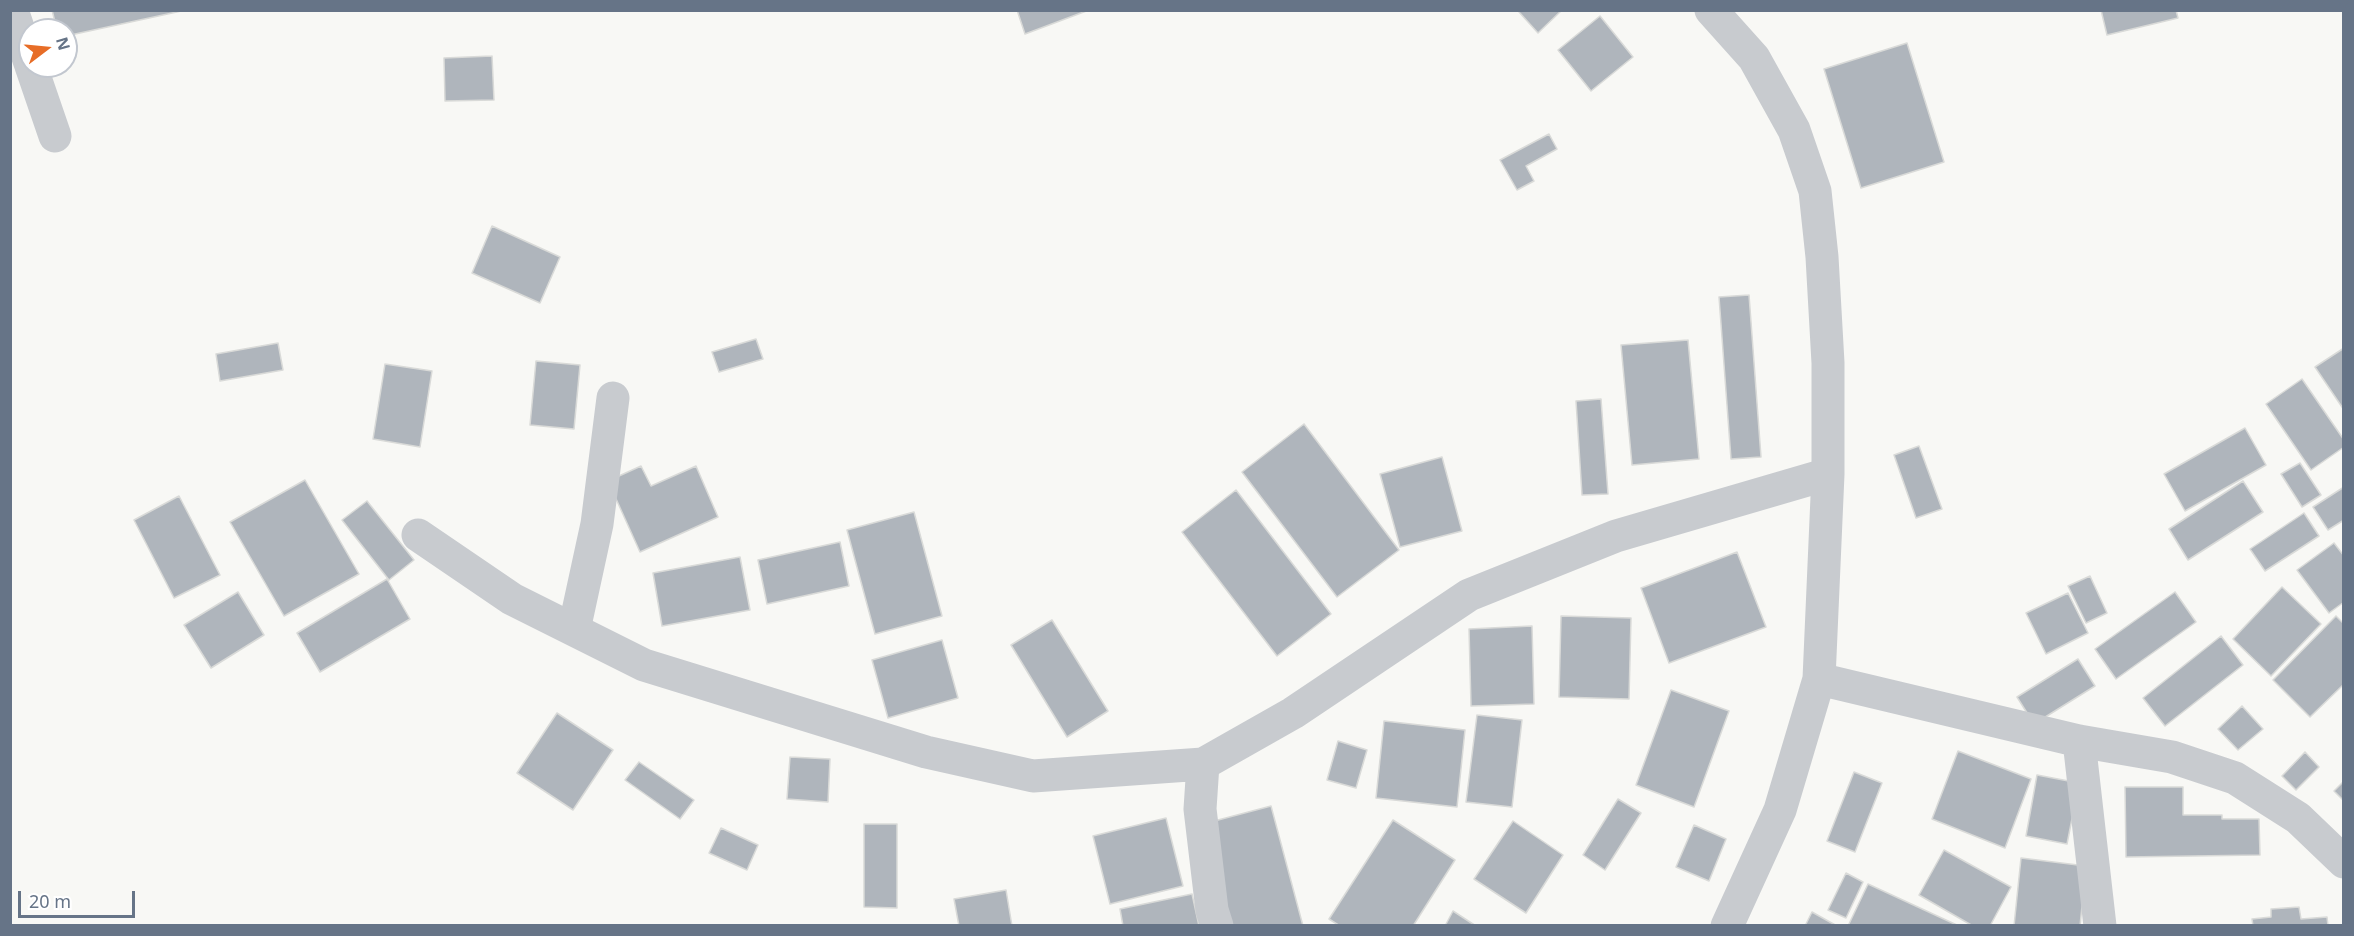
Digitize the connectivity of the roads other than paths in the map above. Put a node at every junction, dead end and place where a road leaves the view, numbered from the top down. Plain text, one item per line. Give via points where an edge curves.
1 (12, 10) edge
2 (1711, 10) edge
3 (18, 27) edge
4 (36, 78) edge
5 (55, 136) dead end
6 (613, 398) dead end
7 (1828, 474) junction
8 (418, 535) dead end
9 (574, 630) junction
10 (1820, 679) junction
11 (2079, 741) junction
12 (1203, 764) junction
13 (2343, 862) edge
14 (1217, 926) edge
15 (1727, 926) edge
16 (2100, 926) edge

1 - 3 street
2 - 7 street via 1754,58 1794,130 1815,190 1828,363
4 - 5 street
6 - 9 street via 597,524
7 - 10 street
7 - 12 street via 1616,536 1469,595 1293,713
8 - 9 street via 512,599
9 - 12 street via 644,665 926,752 1022,774
10 - 11 street
10 - 15 street via 1780,810
11 - 13 street via 2172,757 2235,778 2298,818
11 - 16 street
12 - 14 street via 1200,809

